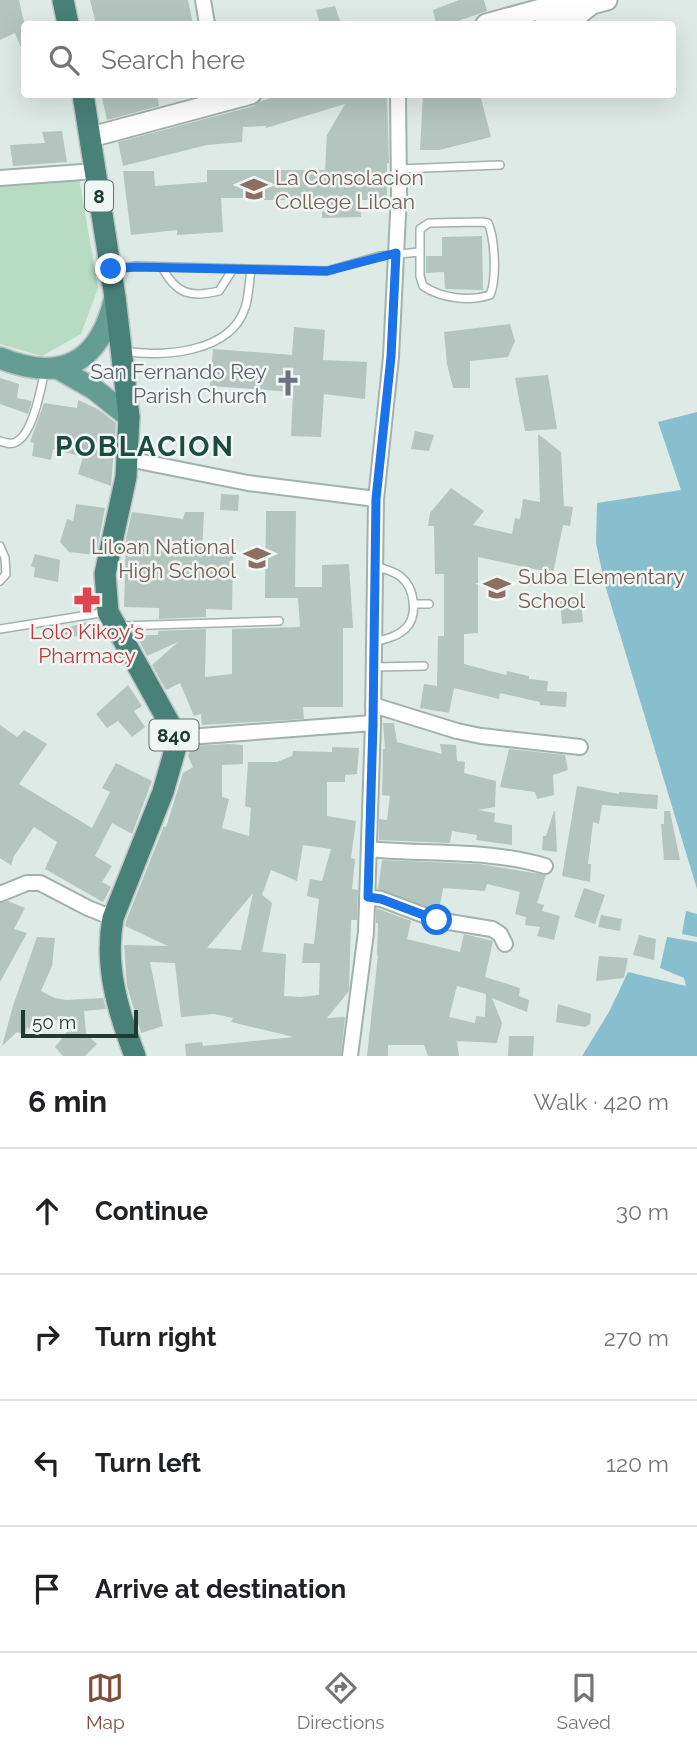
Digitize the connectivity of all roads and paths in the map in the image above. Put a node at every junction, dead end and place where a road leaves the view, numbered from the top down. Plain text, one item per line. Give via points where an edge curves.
1 (63, 0) edge
2 (203, 0) edge
3 (587, 1) edge
4 (67, 21) edge
5 (206, 21) edge
6 (499, 21) edge
7 (556, 21) edge
8 (84, 98) edge
9 (398, 98) edge
10 (220, 99) edge
11 (90, 137) junction
12 (500, 165) dead end
13 (399, 169) junction
14 (96, 171) junction
15 (0, 178) edge
16 (419, 252) junction
17 (396, 253) junction
18 (162, 267) junction
19 (111, 269) junction
20 (233, 269) junction
21 (251, 270) junction
22 (115, 297) junction
23 (122, 350) junction
24 (0, 358) edge
25 (52, 370) junction
26 (129, 417) junction
27 (0, 441) edge
28 (128, 459) junction
29 (376, 499) junction
30 (0, 546) edge
31 (375, 566) junction
32 (0, 581) edge
33 (413, 604) junction
34 (429, 604) dead end
35 (111, 619) junction
36 (279, 621) dead end
37 (0, 629) edge
38 (374, 642) junction
39 (424, 666) dead end
40 (374, 667) junction
41 (373, 705) junction
42 (373, 723) junction
43 (175, 738) junction
44 (580, 747) dead end
45 (369, 849) junction
46 (545, 866) dead end
47 (0, 894) edge
48 (368, 897) junction
49 (113, 918) junction
50 (505, 944) dead end
51 (135, 1056) edge
52 (351, 1056) edge

1 - 4 highway
2 - 5 street
3 - 6 street
3 - 7 street via 578,15
8 - 11 highway, 8
9 - 13 street
10 - 11 street
11 - 14 highway, 8
12 - 13 lane
13 - 17 street
14 - 15 street
14 - 19 highway, 8
16 - 16 lane via 423,286 434,293 445,297 490,295 494,287 493,234 488,223 429,223 420,229
16 - 17 lane
17 - 21 lane via 327,271
17 - 29 street
18 - 19 lane
18 - 20 lane
18 - 20 lane via 171,284 201,295 219,291
19 - 22 highway, 8
20 - 21 lane
21 - 23 lane via 245,309 238,322 209,344 177,353
22 - 23 highway, 840
22 - 25 main road, 8 via 96,344 76,361
23 - 26 highway, 840
24 - 25 main road via 27,368
25 - 26 main road via 94,389
25 - 27 lane via 24,435 12,444
26 - 28 highway, 840
28 - 29 street via 248,484
28 - 35 highway, 840 via 107,563 105,593
29 - 31 street
30 - 32 lane via 6,574
31 - 33 lane via 401,576
31 - 38 street
33 - 34 lane
33 - 38 lane via 407,628
35 - 36 lane
35 - 37 lane
35 - 43 highway, 840
38 - 40 street
39 - 40 lane
40 - 41 street
41 - 42 street
41 - 44 street via 481,736
42 - 43 street
42 - 45 street
43 - 49 highway, 840 via 163,793
45 - 46 street via 489,855
45 - 48 street
47 - 49 street via 40,883
48 - 50 street via 437,920 492,929
48 - 52 street
49 - 51 highway, 840 via 111,973

